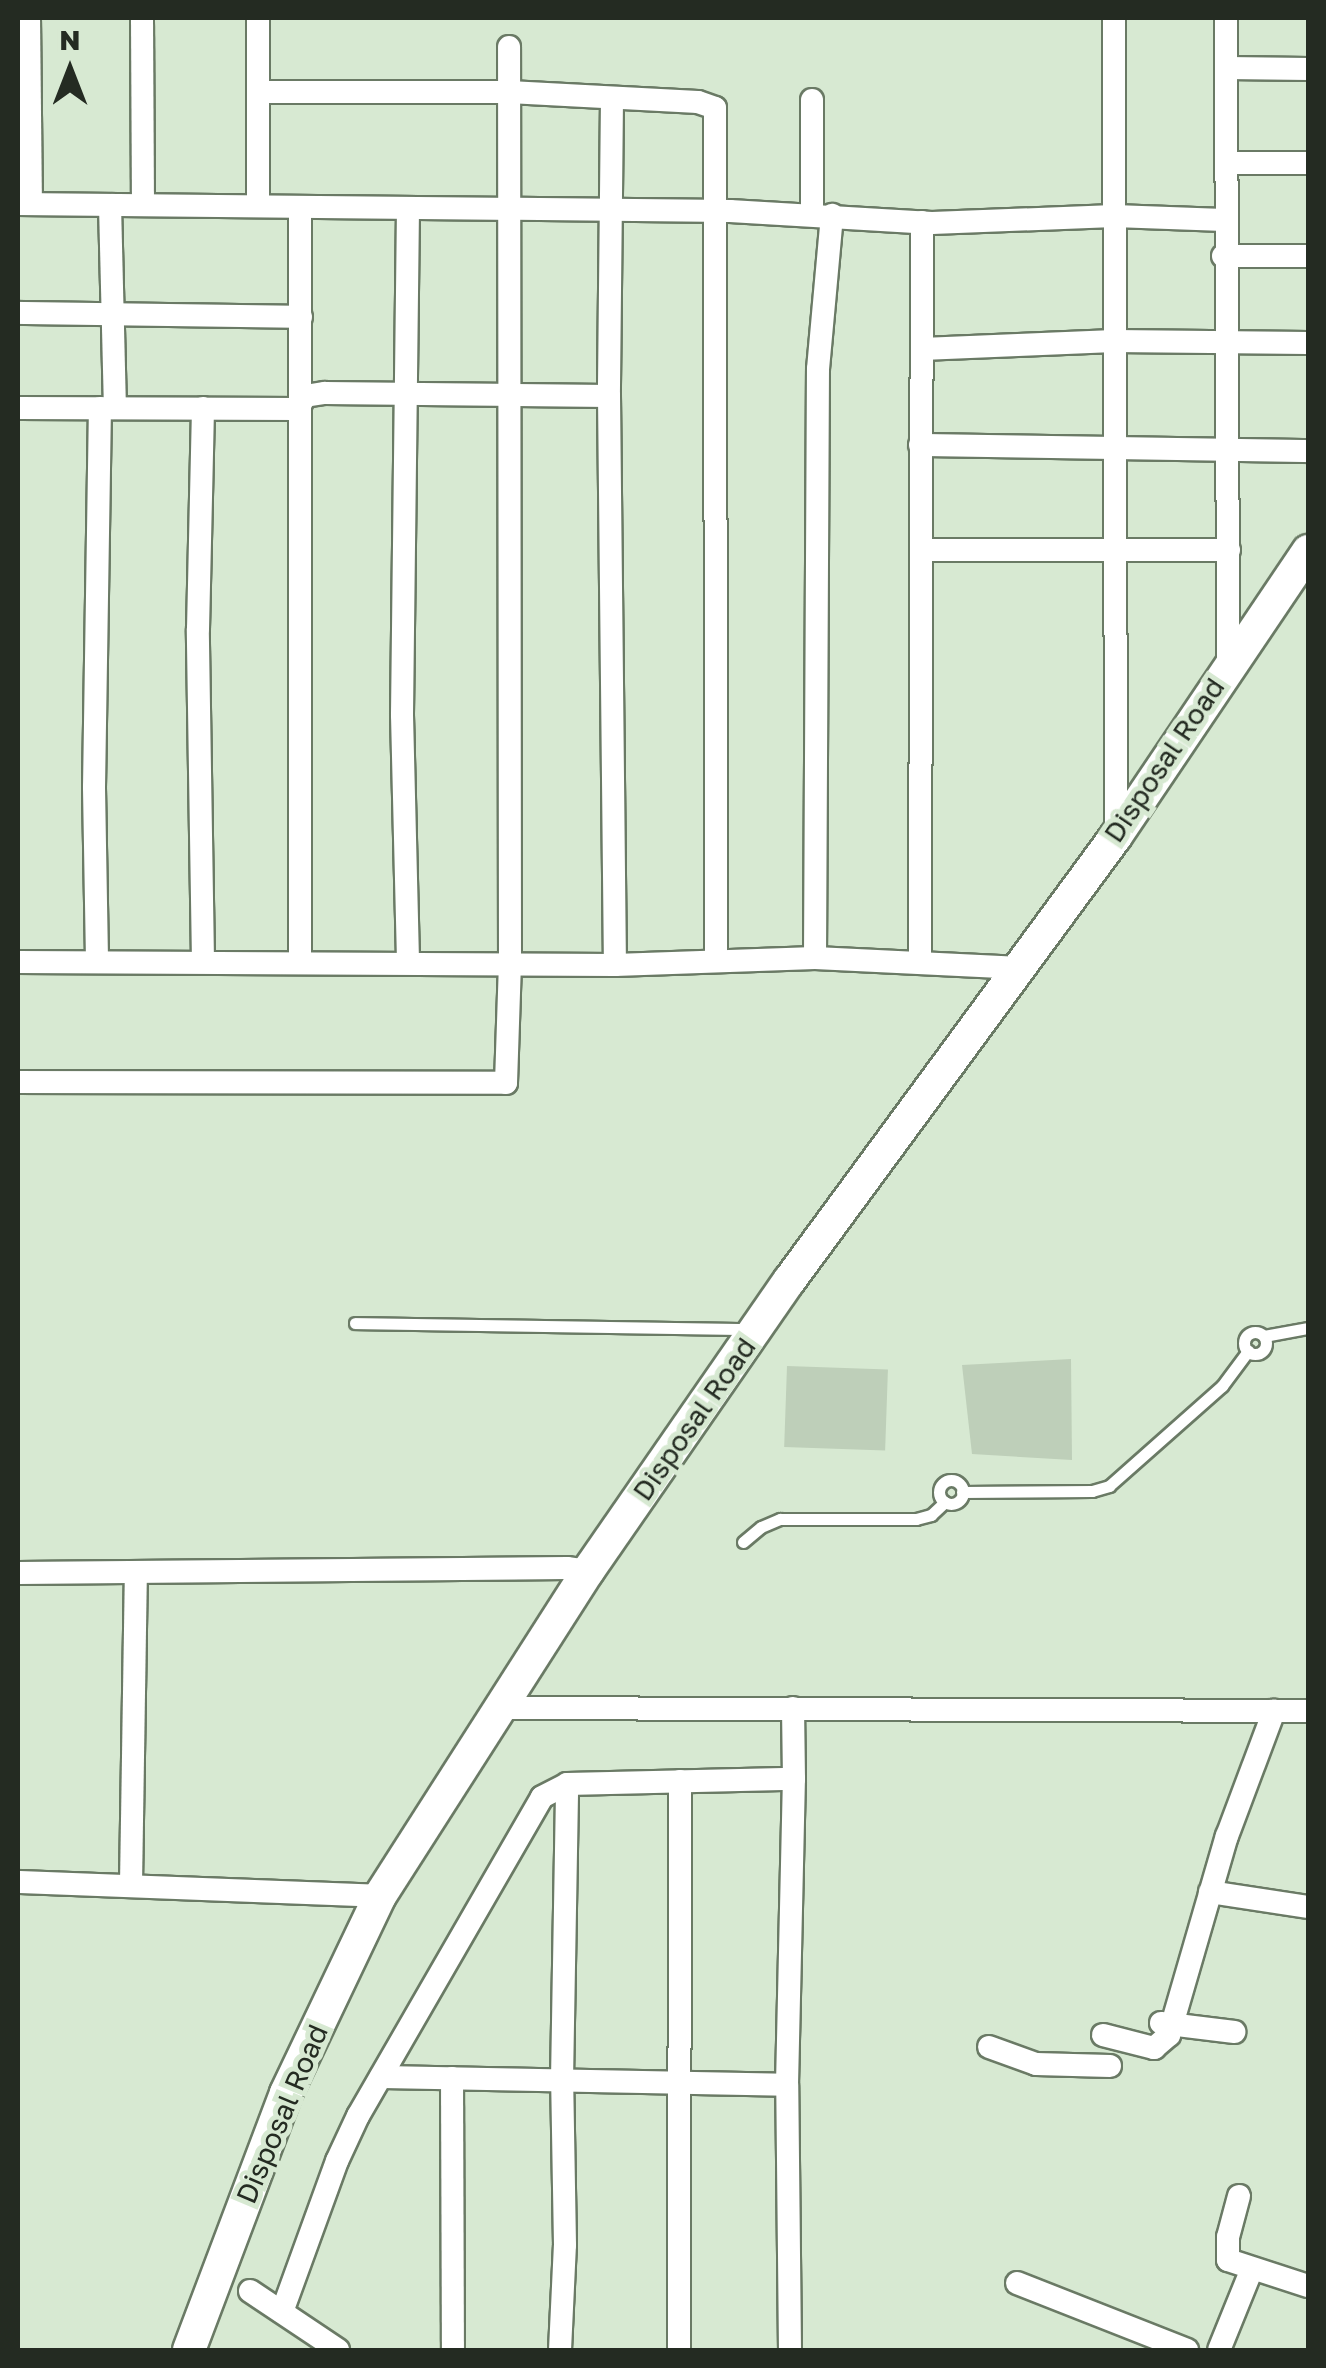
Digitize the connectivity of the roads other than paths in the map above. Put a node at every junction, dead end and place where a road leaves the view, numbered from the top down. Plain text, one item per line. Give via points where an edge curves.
1 (29, 18) edge
2 (142, 18) edge
3 (258, 18) edge
4 (1114, 18) edge
5 (1226, 18) edge
6 (509, 47) dead end
7 (1227, 68) junction
8 (1308, 69) edge
9 (258, 92) junction
10 (509, 92) junction
11 (612, 99) junction
12 (812, 100) dead end
13 (1229, 163) junction
14 (1308, 163) edge
15 (24, 204) edge
16 (110, 205) junction
17 (143, 206) junction
18 (258, 206) junction
19 (300, 207) junction
20 (408, 208) junction
21 (508, 210) junction
22 (611, 210) junction
23 (714, 210) junction
24 (822, 214) junction
25 (1114, 216) junction
26 (1224, 220) junction
27 (922, 222) junction
28 (1224, 256) junction
29 (1308, 256) edge
30 (18, 312) edge
31 (112, 314) junction
32 (301, 317) junction
33 (1114, 342) junction
34 (1225, 342) junction
35 (1308, 343) edge
36 (922, 349) junction
37 (404, 395) junction
38 (510, 395) junction
39 (609, 396) junction
40 (302, 399) junction
41 (18, 408) edge
42 (108, 408) junction
43 (203, 408) junction
44 (920, 444) junction
45 (1115, 447) junction
46 (1227, 447) junction
47 (1308, 451) edge
48 (922, 550) junction
49 (1115, 550) junction
50 (1229, 550) junction
51 (1308, 550) edge
52 (1228, 663) junction
53 (1116, 836) junction
54 (815, 958) junction
55 (97, 960) junction
56 (716, 960) junction
57 (18, 962) edge
58 (203, 962) junction
59 (300, 962) junction
60 (408, 962) junction
61 (920, 962) junction
62 (510, 964) junction
63 (615, 965) junction
64 (1016, 968) junction
65 (18, 1082) edge
66 (354, 1323) dead end
67 (1308, 1328) edge
68 (755, 1330) junction
69 (962, 1492) junction
70 (944, 1502) junction
71 (743, 1542) dead end
72 (588, 1572) junction
73 (18, 1573) edge
74 (136, 1573) junction
75 (500, 1708) junction
76 (793, 1708) junction
77 (1274, 1711) junction
78 (1308, 1711) edge
79 (794, 1779) junction
80 (680, 1781) junction
81 (566, 1784) junction
82 (18, 1882) edge
83 (131, 1884) junction
84 (1210, 1892) junction
85 (380, 1896) junction
86 (1308, 1907) edge
87 (1166, 2023) junction
88 (1234, 2032) dead end
89 (988, 2047) dead end
90 (381, 2077) junction
91 (452, 2078) junction
92 (562, 2080) junction
93 (680, 2083) junction
94 (787, 2085) junction
95 (1238, 2196) dead end
96 (1251, 2271) junction
97 (1017, 2283) dead end
98 (1308, 2286) edge
99 (250, 2290) dead end
100 (282, 2312) junction
101 (189, 2350) edge
102 (338, 2350) edge
103 (452, 2350) edge
104 (560, 2350) edge
105 (679, 2350) edge
106 (790, 2350) edge
107 (1186, 2350) edge
108 (1219, 2350) edge

1 - 15 street
2 - 17 street
3 - 9 street
4 - 25 street
5 - 7 street
6 - 10 street
7 - 8 street
7 - 13 street
9 - 10 street
9 - 18 street
10 - 11 street
10 - 21 street
11 - 22 street
11 - 23 street via 712,104
12 - 24 street
13 - 14 street
13 - 26 street
15 - 16 street
16 - 17 street
16 - 31 street
17 - 18 street
18 - 19 street
19 - 20 street
19 - 32 street
20 - 21 street
20 - 37 street
21 - 22 street
21 - 38 street
22 - 23 street
22 - 39 street
23 - 24 street
23 - 56 street
24 - 27 street
24 - 54 street
25 - 26 street
25 - 27 street
25 - 33 street
26 - 28 street
27 - 36 street
28 - 29 street
28 - 34 street
30 - 31 street
31 - 32 street
31 - 42 street
32 - 40 street
33 - 34 street
33 - 36 street
33 - 45 street
34 - 35 street
34 - 46 street
36 - 44 street
37 - 38 street
37 - 40 street
37 - 60 street
38 - 39 street
38 - 62 street
39 - 63 street
40 - 43 street via 298,409
40 - 59 street
41 - 42 street
42 - 43 street
42 - 55 street via 94,787
43 - 58 street
44 - 45 street
44 - 48 street
45 - 46 street
45 - 49 street
46 - 47 street
46 - 50 street
48 - 49 street
48 - 61 street
49 - 50 street
49 - 53 street
50 - 52 street
51 - 52 street, Disposal Road
52 - 53 street, Disposal Road
53 - 64 street, Disposal Road
54 - 56 street
54 - 61 street
55 - 57 street
55 - 58 street
56 - 63 street
58 - 59 street
59 - 60 street
60 - 62 street
61 - 64 street
62 - 63 street
62 - 65 street via 509,1076 499,1085
64 - 68 street, Disposal Road
66 - 68 lane
67 - 69 lane via 1246,1336 1248,1351 1222,1386 1109,1486 1092,1492
68 - 72 street, Disposal Road
69 - 70 lane via 954,1504
69 - 70 lane via 954,1481 945,1482 939,1490
70 - 71 lane via 916,1519 774,1521
72 - 74 street
72 - 75 street, Disposal Road
73 - 74 street
74 - 83 street
75 - 76 street
75 - 85 street, Disposal Road
76 - 77 street
76 - 79 street
77 - 78 street
77 - 84 street
79 - 80 street
79 - 94 street
80 - 81 street
80 - 93 street
81 - 90 street via 542,1796
81 - 92 street
82 - 83 street
83 - 85 street
84 - 86 street
84 - 87 street
85 - 101 street, Disposal Road via 286,2093
87 - 88 street
87 - 89 street via 1158,2047 1116,2034 1108,2072 1036,2064
90 - 91 street
90 - 100 street via 336,2162
91 - 92 street
91 - 103 street
92 - 93 street
92 - 104 street via 566,2245
93 - 94 street
93 - 105 street
94 - 106 street
95 - 96 street via 1227,2255
96 - 98 street
96 - 108 street
97 - 107 street
99 - 100 street
100 - 102 street

